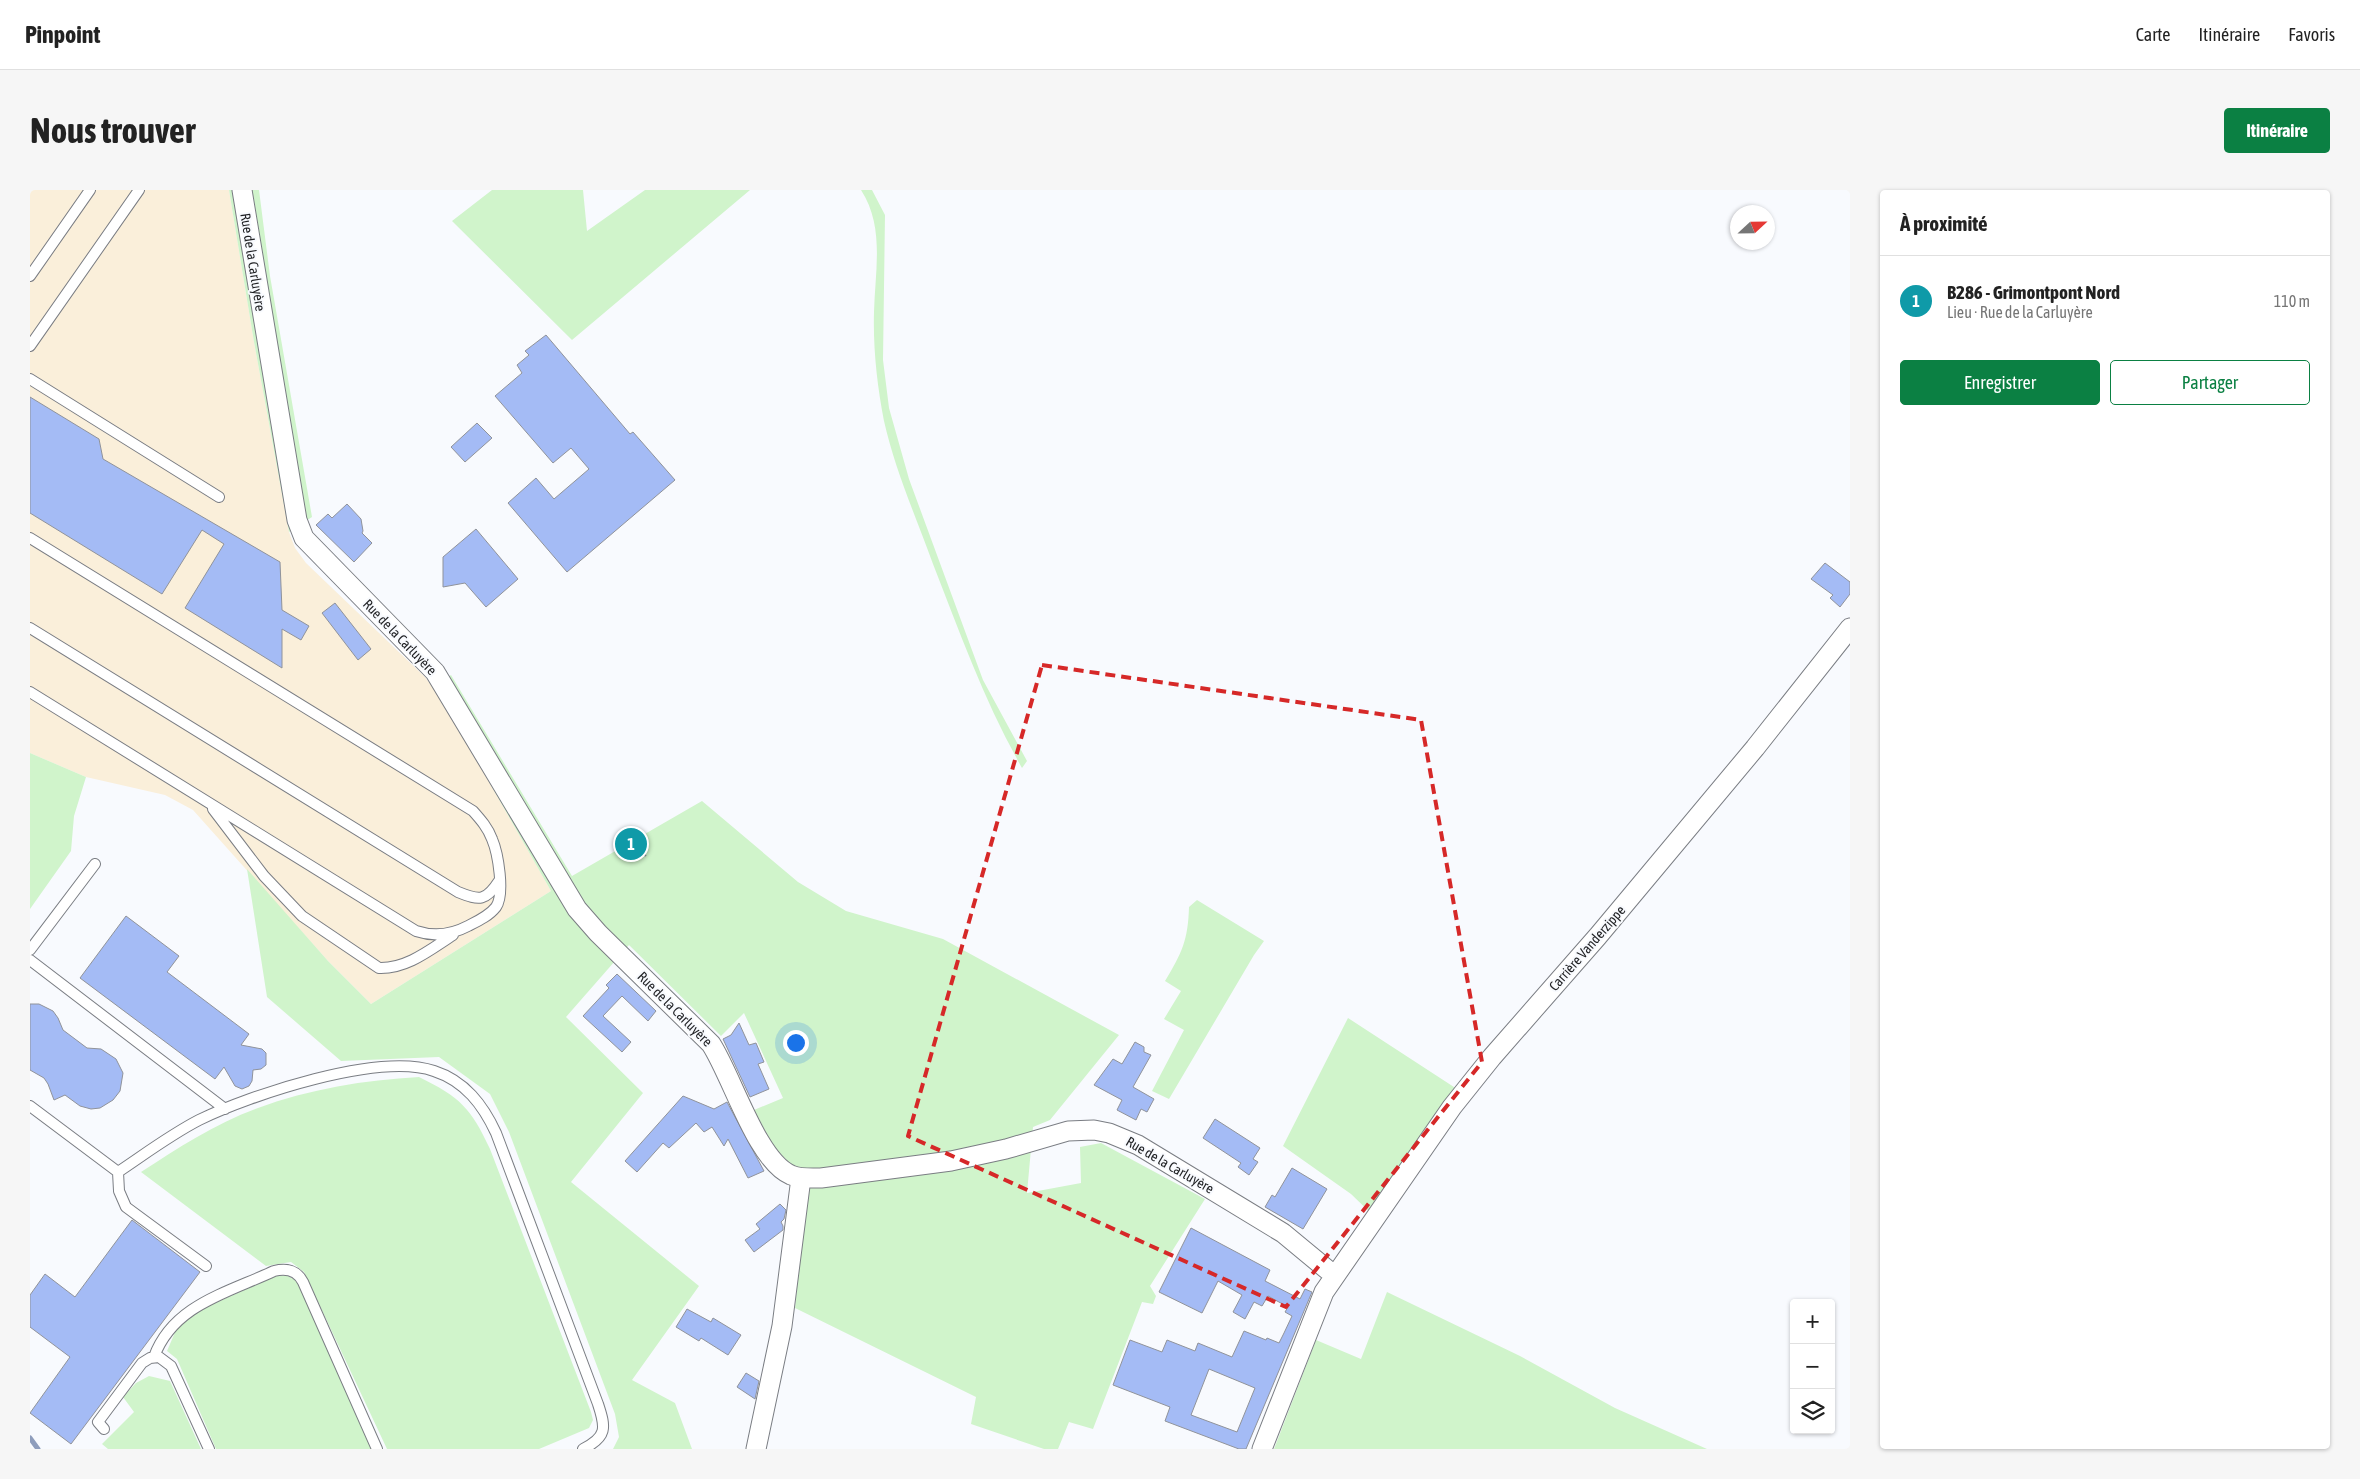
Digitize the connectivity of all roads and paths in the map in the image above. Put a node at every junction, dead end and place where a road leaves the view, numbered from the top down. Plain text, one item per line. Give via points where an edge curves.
1 (90, 190) edge
2 (138, 190) edge
3 (242, 190) edge
4 (30, 276) edge
5 (30, 346) edge
6 (30, 378) edge
7 (219, 497) dead end
8 (30, 538) edge
9 (30, 628) edge
10 (1850, 628) edge
11 (30, 692) edge
12 (202, 798) junction
13 (94, 864) dead end
14 (499, 881) junction
15 (463, 929) junction
16 (30, 950) edge
17 (30, 960) edge
18 (30, 1106) edge
19 (224, 1109) junction
20 (118, 1172) junction
21 (802, 1178) junction
22 (206, 1266) dead end
23 (1335, 1276) junction
24 (154, 1357) junction
25 (104, 1429) dead end
26 (209, 1449) edge
27 (377, 1449) edge
28 (583, 1449) edge
29 (756, 1449) edge
30 (1262, 1449) edge

1 - 4 lane
2 - 5 lane
3 - 21 street, Rue de la Carluyère via 295,510 304,538 435,672 577,909 702,1033 720,1058 766,1154 783,1171
6 - 7 lane
8 - 14 lane via 473,811 493,840
9 - 14 lane via 458,892 482,898 490,895
10 - 23 street, Carrière Vanderzippe via 1737,770 1478,1074
11 - 12 lane
12 - 15 lane via 416,930 428,935 443,935
12 - 15 lane via 264,876 302,916 379,968 416,959
13 - 16 lane
14 - 15 lane via 497,906 487,916
17 - 19 lane
18 - 20 lane
19 - 20 lane via 174,1134
19 - 28 lane via 309,1080 372,1069 425,1068 446,1076 469,1091 496,1134 602,1415 600,1438
20 - 22 lane via 119,1191 126,1206
21 - 23 street, Rue de la Carluyère via 951,1161 1068,1131 1094,1130 1138,1145 1283,1233
21 - 29 street via 782,1326
23 - 30 street via 1324,1292
24 - 25 lane via 142,1363 98,1422
24 - 26 lane via 164,1359 171,1366
24 - 27 lane via 172,1325 192,1309 274,1271 292,1271 303,1282

